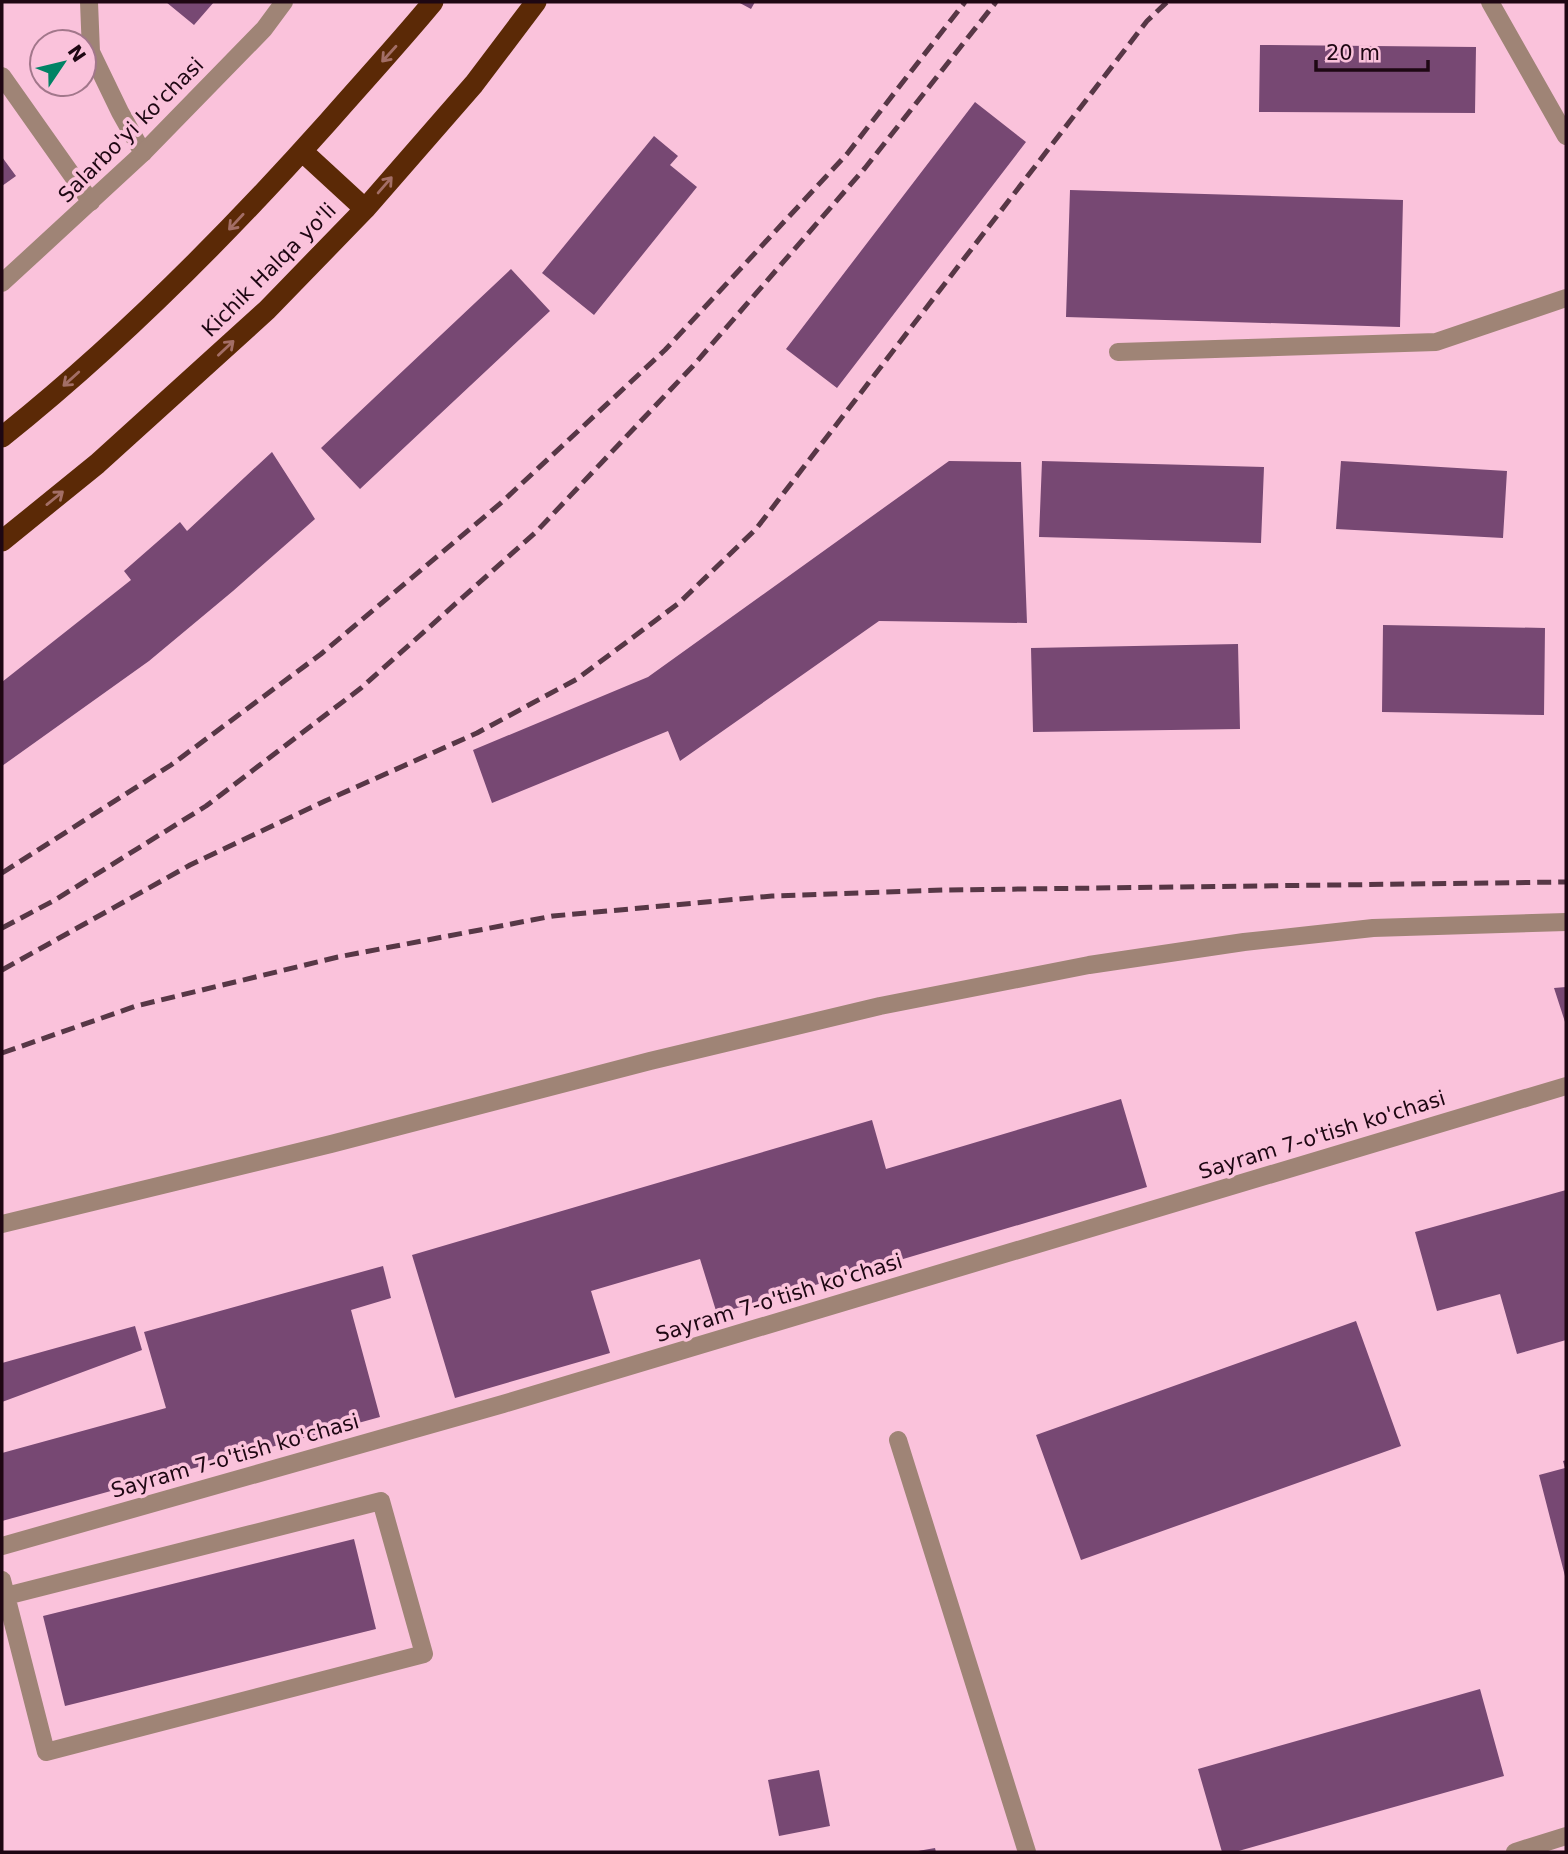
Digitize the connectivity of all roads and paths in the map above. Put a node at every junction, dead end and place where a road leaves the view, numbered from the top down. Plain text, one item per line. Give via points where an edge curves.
1 (89, 2) edge
2 (284, 2) edge
3 (433, 2) edge
4 (536, 2) edge
5 (1490, 2) edge
6 (2, 76) edge
7 (1566, 136) edge
8 (302, 150) junction
9 (143, 153) junction
10 (91, 202) junction
11 (365, 209) junction
12 (2, 283) edge
13 (1566, 298) edge
14 (1118, 352) dead end
15 (2, 437) edge
16 (2, 541) edge
17 (1566, 922) edge
18 (1566, 1086) edge
19 (2, 1224) edge
20 (898, 1440) dead end
21 (2, 1546) edge
22 (4, 1588) edge
23 (1566, 1836) edge
24 (1027, 1852) edge
25 (1515, 1852) edge

1 - 9 street via 91,52
2 - 9 street, Salarbo'yi ko'chasi via 264,29
3 -> 8 highway
11 -> 4 highway, Kichik Halqa yo'li via 474,85
5 - 7 street
6 - 10 street
8 - 11 highway
8 -> 15 highway via 206,253
9 - 10 street, Salarbo'yi ko'chasi
10 - 12 street, Salarbo'yi ko'chasi
16 -> 11 highway, Kichik Halqa yo'li via 183,388
13 - 14 street via 1436,342
17 - 19 street via 1373,928 1089,965 880,1006
18 - 21 street, Sayram 7-o'tish ko'chasi via 516,1400
20 - 24 street
22 - 22 street via 46,1752 424,1654 381,1501
23 - 25 street

